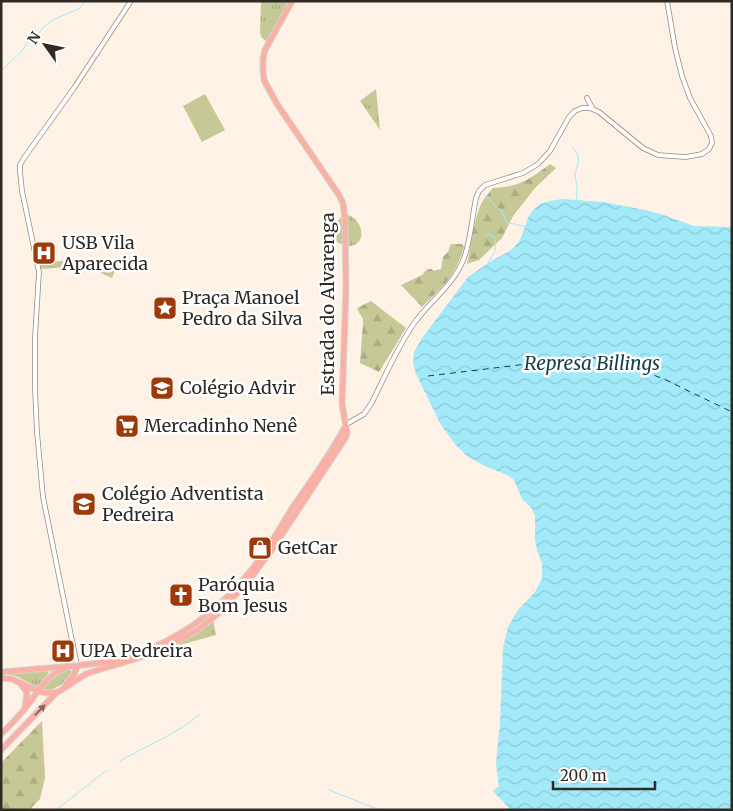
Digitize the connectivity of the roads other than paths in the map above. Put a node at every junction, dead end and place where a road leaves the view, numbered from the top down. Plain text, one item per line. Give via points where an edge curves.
1 (131, 1) edge
2 (292, 1) edge
3 (667, 1) edge
4 (587, 98) dead end
5 (593, 109) junction
6 (344, 428) junction
7 (76, 665) junction
8 (1, 672) edge
9 (1, 678) edge
10 (18, 681) junction
11 (38, 691) junction
12 (58, 692) junction
13 (24, 710) junction
14 (1, 734) edge
15 (1, 750) edge

1 - 7 street via 20,165 23,197 39,272 36,409 43,497
2 - 6 main road, Estrada do Alvarenga via 265,50 262,69 271,95 339,195 345,212
3 - 5 street via 682,76 690,98 712,136 711,147 694,156 658,154 643,148
4 - 5 street
5 - 6 street via 582,108 569,117 550,151 538,164 523,173 485,185 479,191 468,247 458,272 407,334 364,414
6 - 7 main road via 250,573 217,608 166,642 132,656
6 - 12 main road, Estrada do Alvarenga via 346,437 262,564 220,612 196,631 157,652 86,674
7 - 8 main road
7 - 11 main road via 52,675
7 - 12 main road via 73,677
9 - 10 main road
10 - 11 main road
10 - 13 main road via 27,692
11 - 12 main road
11 - 13 main road
15 -> 12 main road
13 - 14 main road

